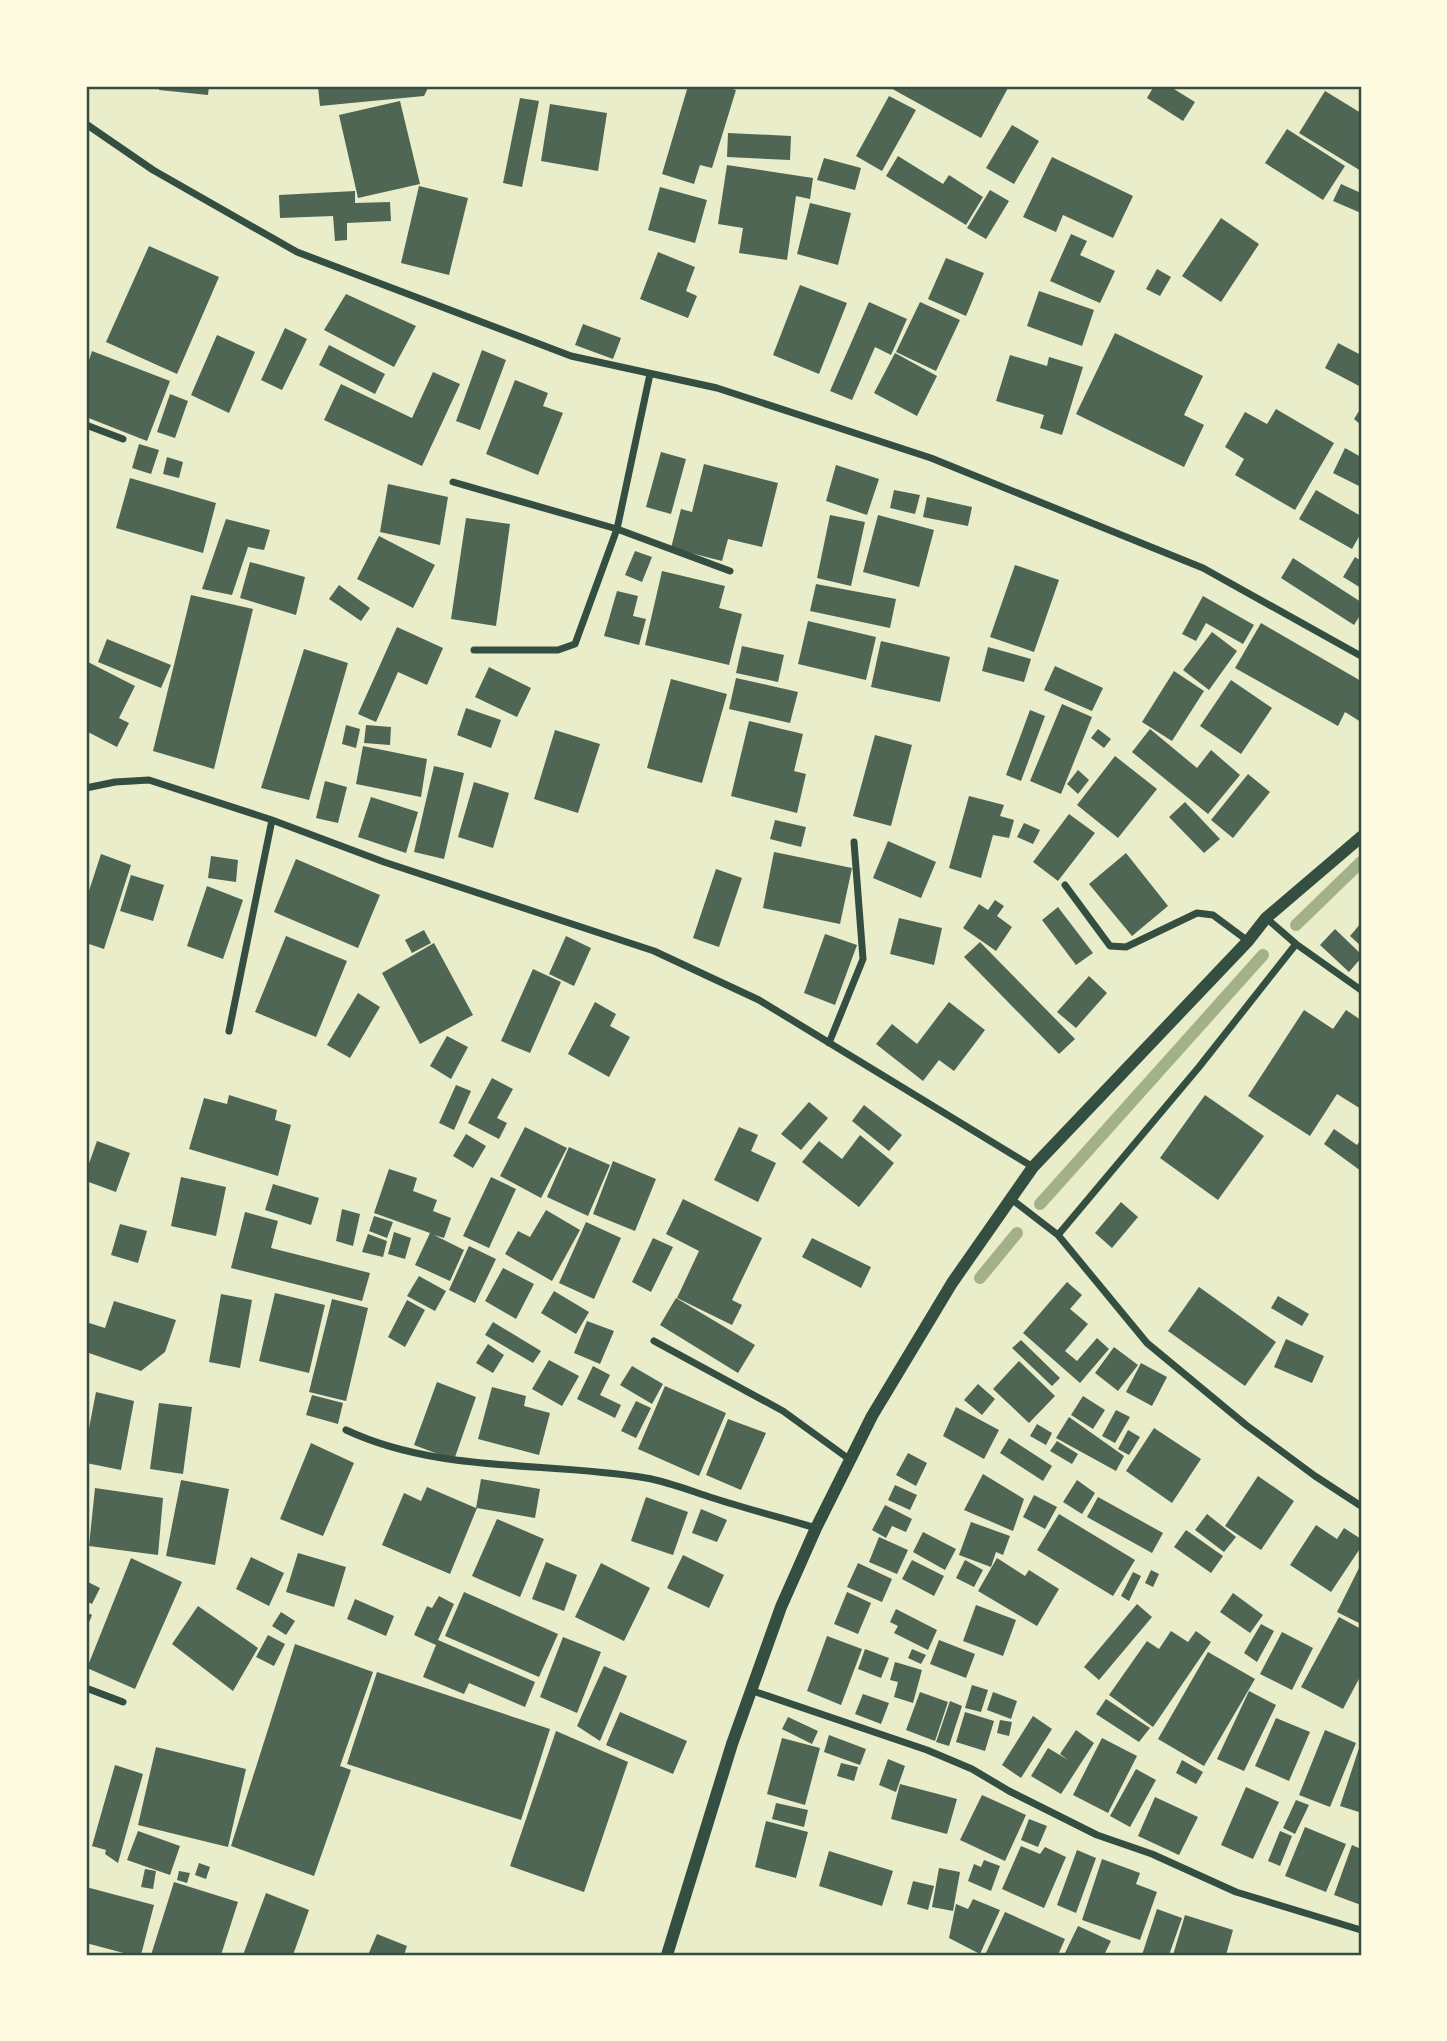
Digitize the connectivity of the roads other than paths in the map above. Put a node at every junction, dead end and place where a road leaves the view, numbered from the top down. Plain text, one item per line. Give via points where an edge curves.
1 (86, 124) edge
2 (650, 374) junction
3 (86, 425) edge
4 (123, 439) dead end
5 (453, 482) dead end
6 (617, 529) junction
7 (730, 571) dead end
8 (474, 650) dead end
9 (1361, 656) edge
10 (86, 788) edge
11 (272, 820) junction
12 (1361, 837) edge
13 (854, 842) dead end
14 (1065, 885) dead end
15 (1266, 918) junction
16 (1248, 942) junction
17 (1296, 944) junction
18 (1361, 990) edge
19 (229, 1031) dead end
20 (829, 1043) junction
21 (1033, 1167) junction
22 (1009, 1198) junction
23 (1058, 1236) junction
24 (654, 1341) dead end
25 (346, 1430) dead end
26 (849, 1459) junction
27 (1361, 1506) edge
28 (816, 1528) junction
29 (86, 1688) edge
30 (749, 1690) junction
31 (123, 1702) dead end
32 (1361, 1930) edge
33 (667, 1955) edge

1 - 2 street via 153,170 297,253 570,356
2 - 6 street
2 - 9 street via 717,388 931,458 1203,568
3 - 4 street
5 - 6 street
6 - 7 street
6 - 8 street via 575,644 558,650
10 - 11 street via 149,780
11 - 19 street
11 - 20 street via 654,951 759,1000
12 - 15 street
13 - 20 street via 863,960
14 - 16 street via 1110,946 1126,947 1197,913 1213,915
15 - 16 street
15 - 17 street
16 - 21 street
17 - 18 street
17 - 23 street
20 - 21 street
21 - 22 street
22 - 23 street
22 - 26 street via 952,1283
23 - 27 street via 1147,1343 1246,1425
24 - 26 street via 783,1411
25 - 28 street via 400,1450 478,1464 649,1479
26 - 28 street
28 - 30 street
29 - 31 street
30 - 32 street via 927,1750 1097,1835 1236,1892
30 - 33 street

